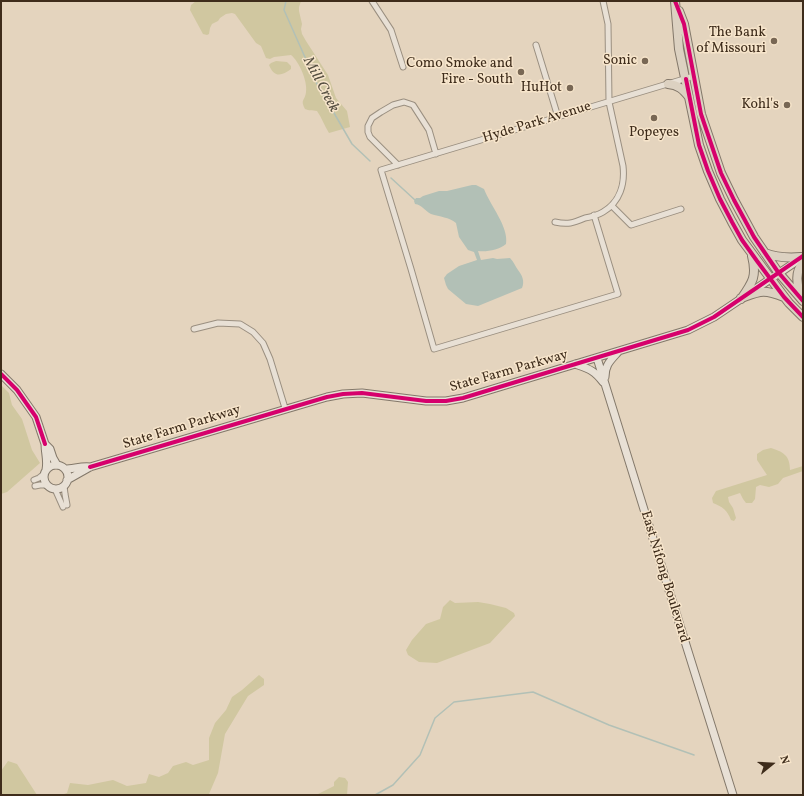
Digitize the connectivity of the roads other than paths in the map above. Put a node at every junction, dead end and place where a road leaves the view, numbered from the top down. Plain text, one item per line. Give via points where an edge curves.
1 (372, 1) edge
2 (603, 1) edge
3 (675, 2) edge
4 (536, 45) dead end
5 (403, 67) dead end
6 (690, 77) junction
7 (668, 84) junction
8 (690, 99) junction
9 (609, 102) junction
10 (558, 117) junction
11 (436, 154) junction
12 (398, 165) junction
13 (612, 206) junction
14 (681, 209) dead end
15 (594, 216) junction
16 (555, 222) dead end
17 (751, 252) junction
18 (765, 252) junction
19 (802, 259) edge
20 (778, 272) junction
21 (770, 278) junction
22 (784, 297) junction
23 (740, 298) junction
24 (803, 300) edge
25 (803, 317) edge
26 (194, 329) dead end
27 (618, 351) junction
28 (597, 358) junction
29 (575, 364) junction
30 (1, 374) edge
31 (605, 384) junction
32 (285, 408) junction
33 (45, 444) junction
34 (58, 465) junction
35 (90, 467) junction
36 (65, 469) junction
37 (45, 472) junction
38 (34, 480) dead end
39 (66, 483) junction
40 (35, 486) dead end
41 (47, 486) junction
42 (55, 489) junction
43 (733, 795) edge

1 - 5 street via 391,30
2 - 9 street via 608,24
3 - 6 main road via 679,49
4 - 10 street
6 - 7 street, Hyde Park Avenue
6 - 8 main road
6 - 18 main road via 721,173 754,237
7 - 8 main road via 678,86
7 - 9 street, Hyde Park Avenue
8 - 17 main road via 699,145 708,171 732,222
9 - 10 street, Hyde Park Avenue
9 - 13 street via 623,173 622,190
10 - 11 street, Hyde Park Avenue
11 - 12 street, Hyde Park Avenue
11 - 12 street via 429,130 413,105 404,102 393,105 372,118 368,132
12 - 15 street, Hyde Park Avenue via 381,170 434,349 618,294
13 - 14 street via 631,225
13 - 15 street
15 - 16 street via 566,224
17 - 21 main road
17 - 23 main road via 755,272 749,288
18 - 19 main road via 772,256
18 - 20 main road
19 - 20 street, State Farm Parkway
19 - 24 main road via 797,282
20 - 21 street, State Farm Parkway
20 - 24 main road
21 - 22 main road
21 - 23 street, State Farm Parkway
22 - 23 main road via 767,291
22 - 25 main road
23 - 27 street, State Farm Parkway via 714,317 688,330
26 - 32 street via 218,323 240,324 253,332 263,343 270,359
27 - 28 street, State Farm Parkway
27 - 31 street via 605,370
28 - 29 street, State Farm Parkway
28 - 31 street, East Nifong Boulevard
29 - 31 street via 591,370
29 - 32 street, State Farm Parkway via 446,401 362,393 327,397
30 - 33 street via 17,390 36,417
31 - 43 street, East Nifong Boulevard
32 - 35 street, State Farm Parkway
33 - 34 street
33 - 37 street via 48,462
34 - 36 street
34 - 37 street via 51,466
35 - 36 street, State Farm Parkway
35 - 39 street, State Farm Parkway
36 - 39 street via 68,476
37 - 38 street
37 - 41 street
39 - 42 street via 62,488
39 - 42 street via 65,506
40 - 41 street
41 - 42 street

